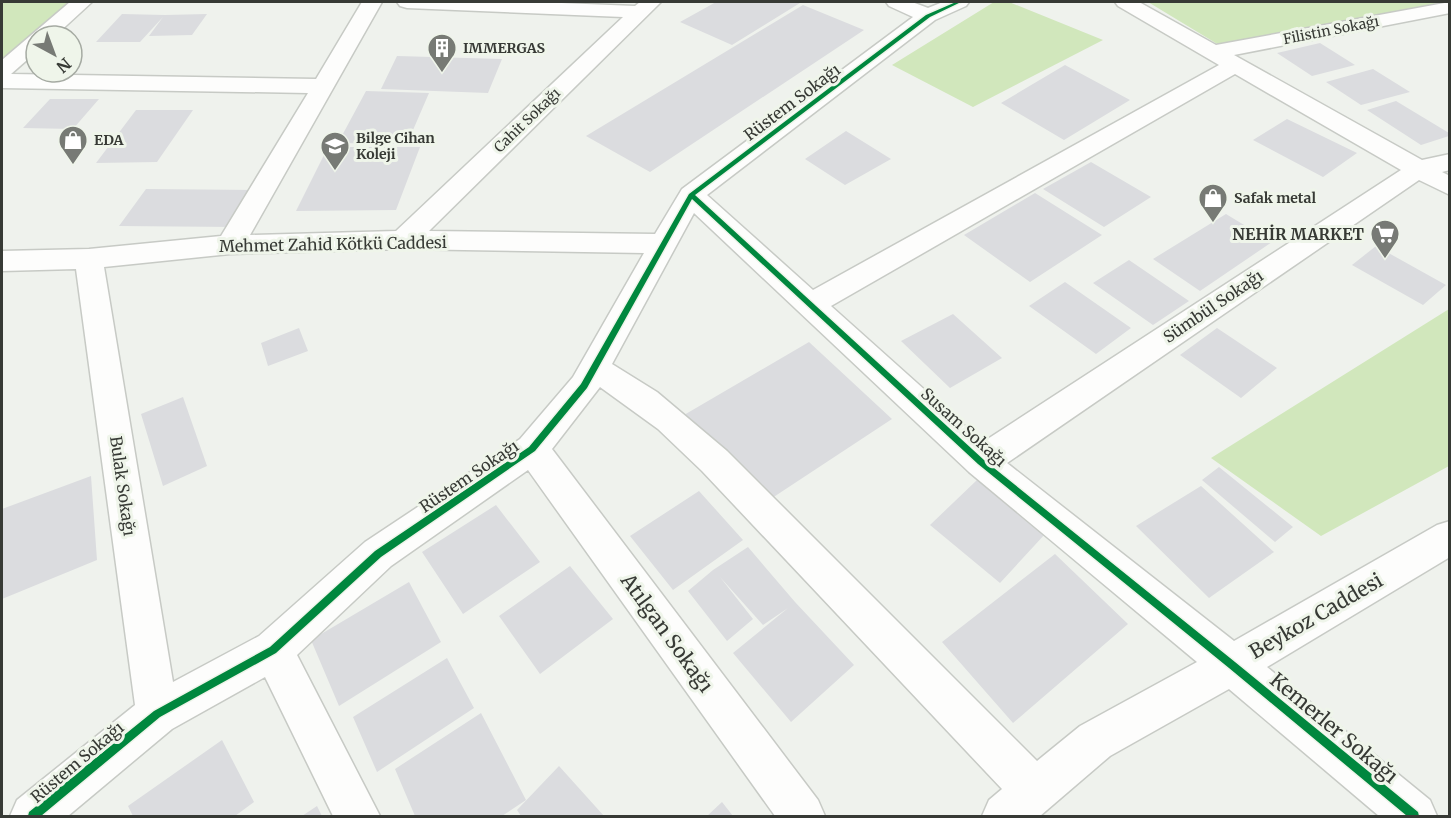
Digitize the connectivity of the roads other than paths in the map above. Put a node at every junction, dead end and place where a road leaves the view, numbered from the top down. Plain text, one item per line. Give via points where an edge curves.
1 (82, 2) edge
2 (372, 2) edge
3 (407, 2) edge
4 (897, 2) edge
5 (959, 2) edge
6 (1125, 2) edge
7 (645, 7) edge
8 (1449, 7) edge
9 (928, 16) junction
10 (56, 24) edge
11 (24, 52) edge
12 (1224, 59) junction
13 (2, 71) edge
14 (2, 81) edge
15 (322, 86) junction
16 (1449, 162) edge
17 (1419, 169) junction
18 (1449, 187) edge
19 (691, 195) junction
20 (403, 240) junction
21 (665, 244) junction
22 (230, 245) junction
23 (89, 259) junction
24 (2, 261) edge
25 (810, 305) junction
26 (594, 368) junction
27 (532, 449) junction
28 (981, 462) junction
29 (1449, 537) edge
30 (273, 650) junction
31 (1232, 665) junction
32 (157, 714) junction
33 (1035, 791) junction
34 (33, 816) edge
35 (357, 816) edge
36 (802, 816) edge
37 (1005, 816) edge
38 (1414, 816) edge

1 - 10 street
2 - 15 street
3 - 7 street
4 - 9 street
5 - 9 street, Rüstem Sokağı
6 - 12 street
7 - 20 street, Cahit Sokağı
8 - 12 street, Filistin Sokağı
9 - 19 street, Rüstem Sokağı
11 - 13 street
12 - 17 street
12 - 25 street, Filistin Sokağı
14 - 15 street
15 - 22 street
16 - 17 street, Sümbül Sokağı
17 - 18 street
17 - 28 street, Sümbül Sokağı
19 - 21 street, Rüstem Sokağı
19 - 25 street, Susam Sokağı
20 - 21 street, Mehmet Zahid Kötkü Caddesi
20 - 22 street, Mehmet Zahid Kötkü Caddesi
21 - 26 street, Rüstem Sokağı
22 - 23 street, Mehmet Zahid Kötkü Caddesi
23 - 24 street, Mehmet Zahid Kötkü Caddesi
23 - 32 street, Bulak Sokağı
25 - 28 street, Susam Sokağı
26 - 27 street, Rüstem Sokağı
26 - 33 street via 616,379 678,426
27 - 30 street, Rüstem Sokağı via 378,554
27 - 36 street, Atılgan Sokağı
28 - 31 street, Susam Sokağı
29 - 31 street, Beykoz Caddesi
30 - 32 street, Rüstem Sokağı
30 - 35 street
31 - 33 street, Beykoz Caddesi via 1095,741
31 - 38 street, Kemerler Sokağı
32 - 34 street, Rüstem Sokağı
33 - 37 street, Beykoz Caddesi

